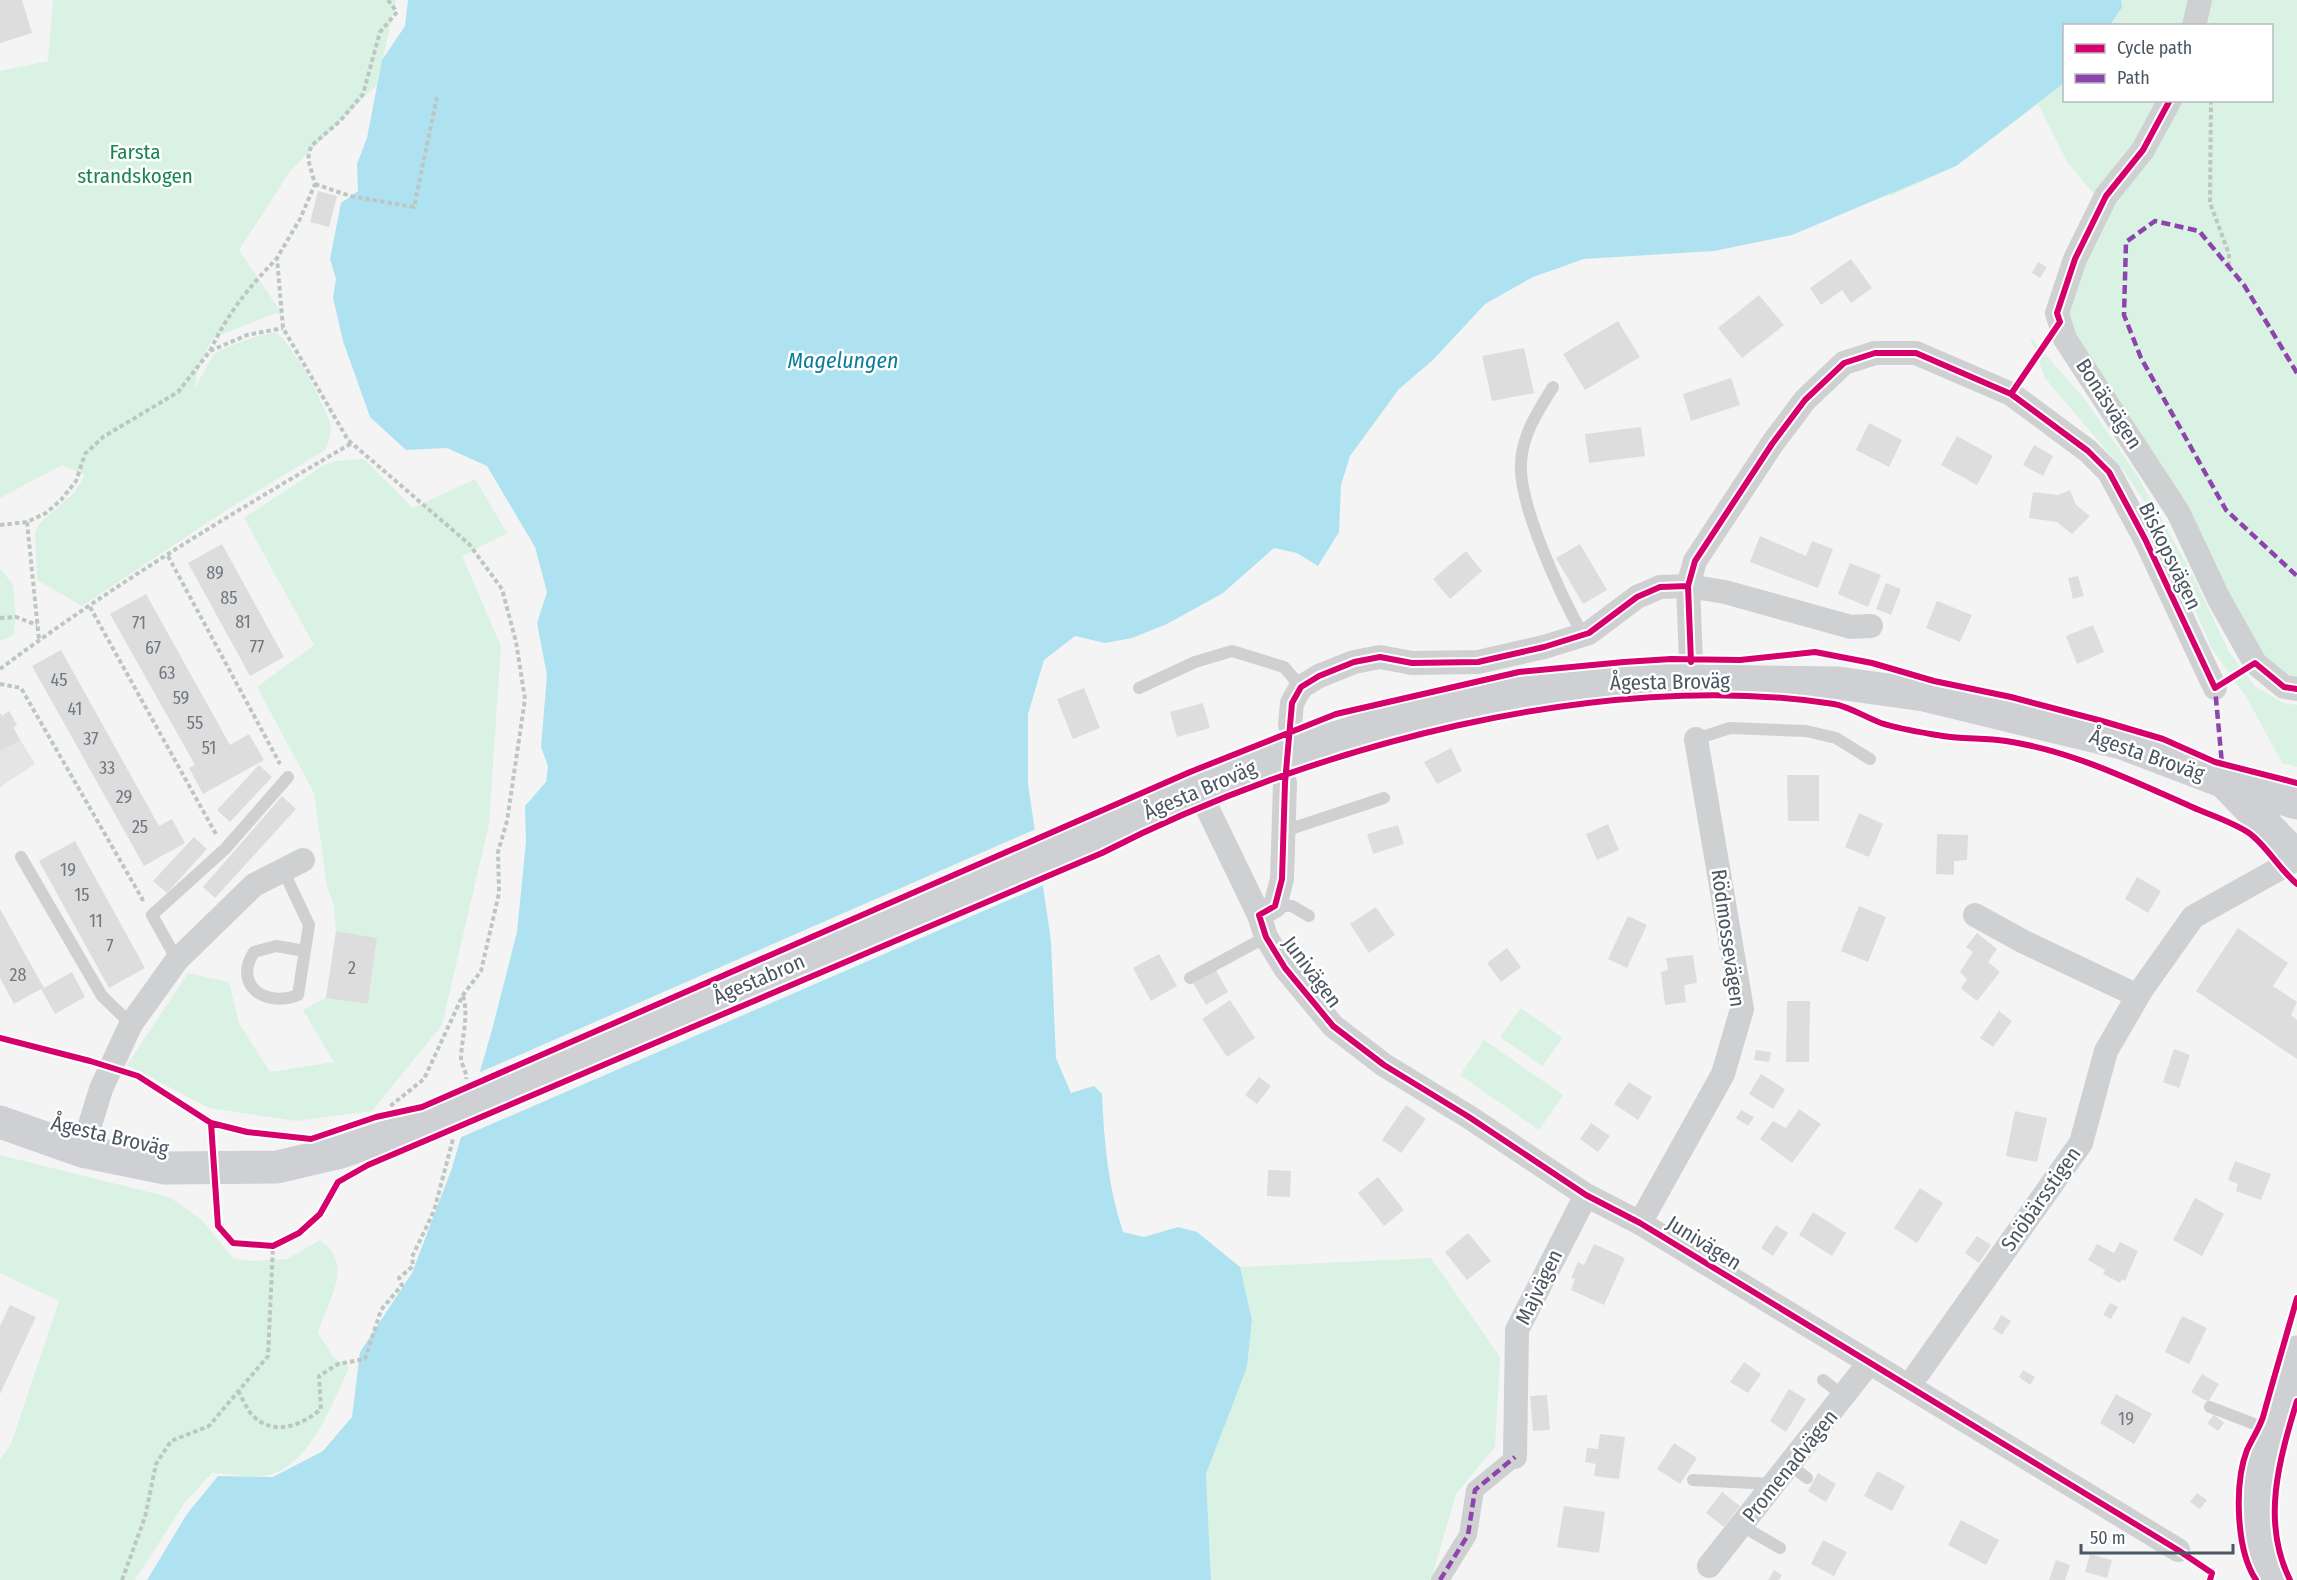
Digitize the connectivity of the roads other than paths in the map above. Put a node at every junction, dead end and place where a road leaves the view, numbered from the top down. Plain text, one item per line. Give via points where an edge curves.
1 (2200, 0) edge
2 (2194, 24) edge
3 (2169, 102) edge
4 (1553, 387) dead end
5 (1688, 586) junction
6 (1871, 626) dead end
7 (1583, 634) junction
8 (1687, 680) junction
9 (1301, 687) junction
10 (1139, 688) dead end
11 (2215, 688) dead end
12 (2297, 689) edge
13 (1290, 726) dead end
14 (1696, 739) joint
15 (1870, 759) dead end
16 (288, 777) road end
17 (2222, 781) junction
18 (1285, 783) dead end
19 (1198, 789) junction
20 (1384, 798) dead end
21 (2297, 803) edge
22 (2297, 812) edge
23 (1284, 831) junction
24 (1094, 835) joint
25 (21, 857) dead end
26 (2292, 857) edge
27 (293, 865) joint
28 (1975, 915) dead end
29 (1309, 916) dead end
30 (1267, 919) junction
31 (305, 951) junction
32 (177, 960) junction
33 (1190, 978) dead end
34 (2138, 996) junction
35 (131, 1024) junction
36 (0, 1122) edge
37 (430, 1125) joint
38 (82, 1151) junction
39 (1586, 1195) junction
40 (1640, 1223) junction
41 (2297, 1352) edge
42 (1869, 1364) junction
43 (1823, 1380) dead end
44 (1909, 1386) junction
45 (1845, 1397) junction
46 (2210, 1407) dead end
47 (2271, 1430) junction
48 (1515, 1457) joint
49 (1693, 1480) dead end
50 (1775, 1484) junction
51 (1742, 1526) junction
52 (1780, 1548) dead end
53 (2178, 1550) dead end
54 (1709, 1566) dead end
55 (1440, 1580) edge
56 (2273, 1580) edge

1 - 2 street
3 - 12 street, Bonäsvägen via 2143,150 2106,196 2075,259 2057,313 2065,339 2178,512 2255,663 2284,687
4 - 7 lane via 1530,424 1521,461 1521,483 1561,597
5 - 6 street via 1725,592 1851,627
5 - 7 street via 1660,587 1637,597
5 - 8 street, Biskopsvägen via 1692,662
5 - 11 street, Biskopsvägen via 1695,561 1805,400 1844,363 1875,353 1916,353 2011,394 2088,451 2109,472
7 - 9 street via 1478,662 1412,663 1380,657 1363,660
8 - 17 main road, Ågesta Broväg via 1838,683 1924,695 2122,743
8 - 19 main road, Ågesta Broväg via 1626,680 1524,692 1453,706 1312,745
9 - 10 lane via 1284,668 1232,651 1195,662
9 - 13 street via 1292,703
14 - 15 lane via 1730,728 1806,731 1836,738
14 - 40 street, Rödmossevägen via 1742,1009 1723,1074
16 - 32 lane via 225,849 152,915
17 - 21 main road, Ågesta Broväg
17 - 26 main road, Ågesta Broväg
18 - 23 street
19 - 24 main road, Ågesta Broväg
19 - 30 street, Junivägen
20 - 23 lane
22 - 26 main road via 2286,828
23 - 30 street via 1282,879
24 - 37 main road, Ågestabron, bridge
25 - 35 lane via 102,996
26 - 34 street, Snöbärsstigen via 2193,917
27 - 31 lane via 309,925
27 - 32 street via 254,885
28 - 34 street
29 - 30 lane via 1292,906
30 - 33 lane
30 - 39 street, Junivägen via 1285,968 1333,1026 1384,1065
31 - 31 lane via 276,946 254,952 246,964 252,987 265,998 284,1001 298,995
32 - 35 street
34 - 44 street, Snöbärsstigen via 2106,1051 2081,1143
35 - 38 street via 101,1089
36 - 38 main road, Ågesta Broväg
37 - 38 main road, Ågesta Broväg via 277,1167 165,1168
39 - 40 street, Junivägen
39 - 48 street, Majvägen via 1517,1330
40 - 42 street, Junivägen
41 - 47 main road
42 - 44 street, Junivägen
42 - 45 street, Promenadvägen
43 - 45 lane
44 - 53 street, Junivägen
45 - 50 street, Promenadvägen via 1799,1472
46 - 47 lane
47 - 56 main road via 2256,1502 2257,1532
48 - 55 street via 1475,1490 1467,1535
49 - 50 lane
50 - 51 street, Promenadvägen
51 - 52 lane
51 - 54 street, Promenadvägen

